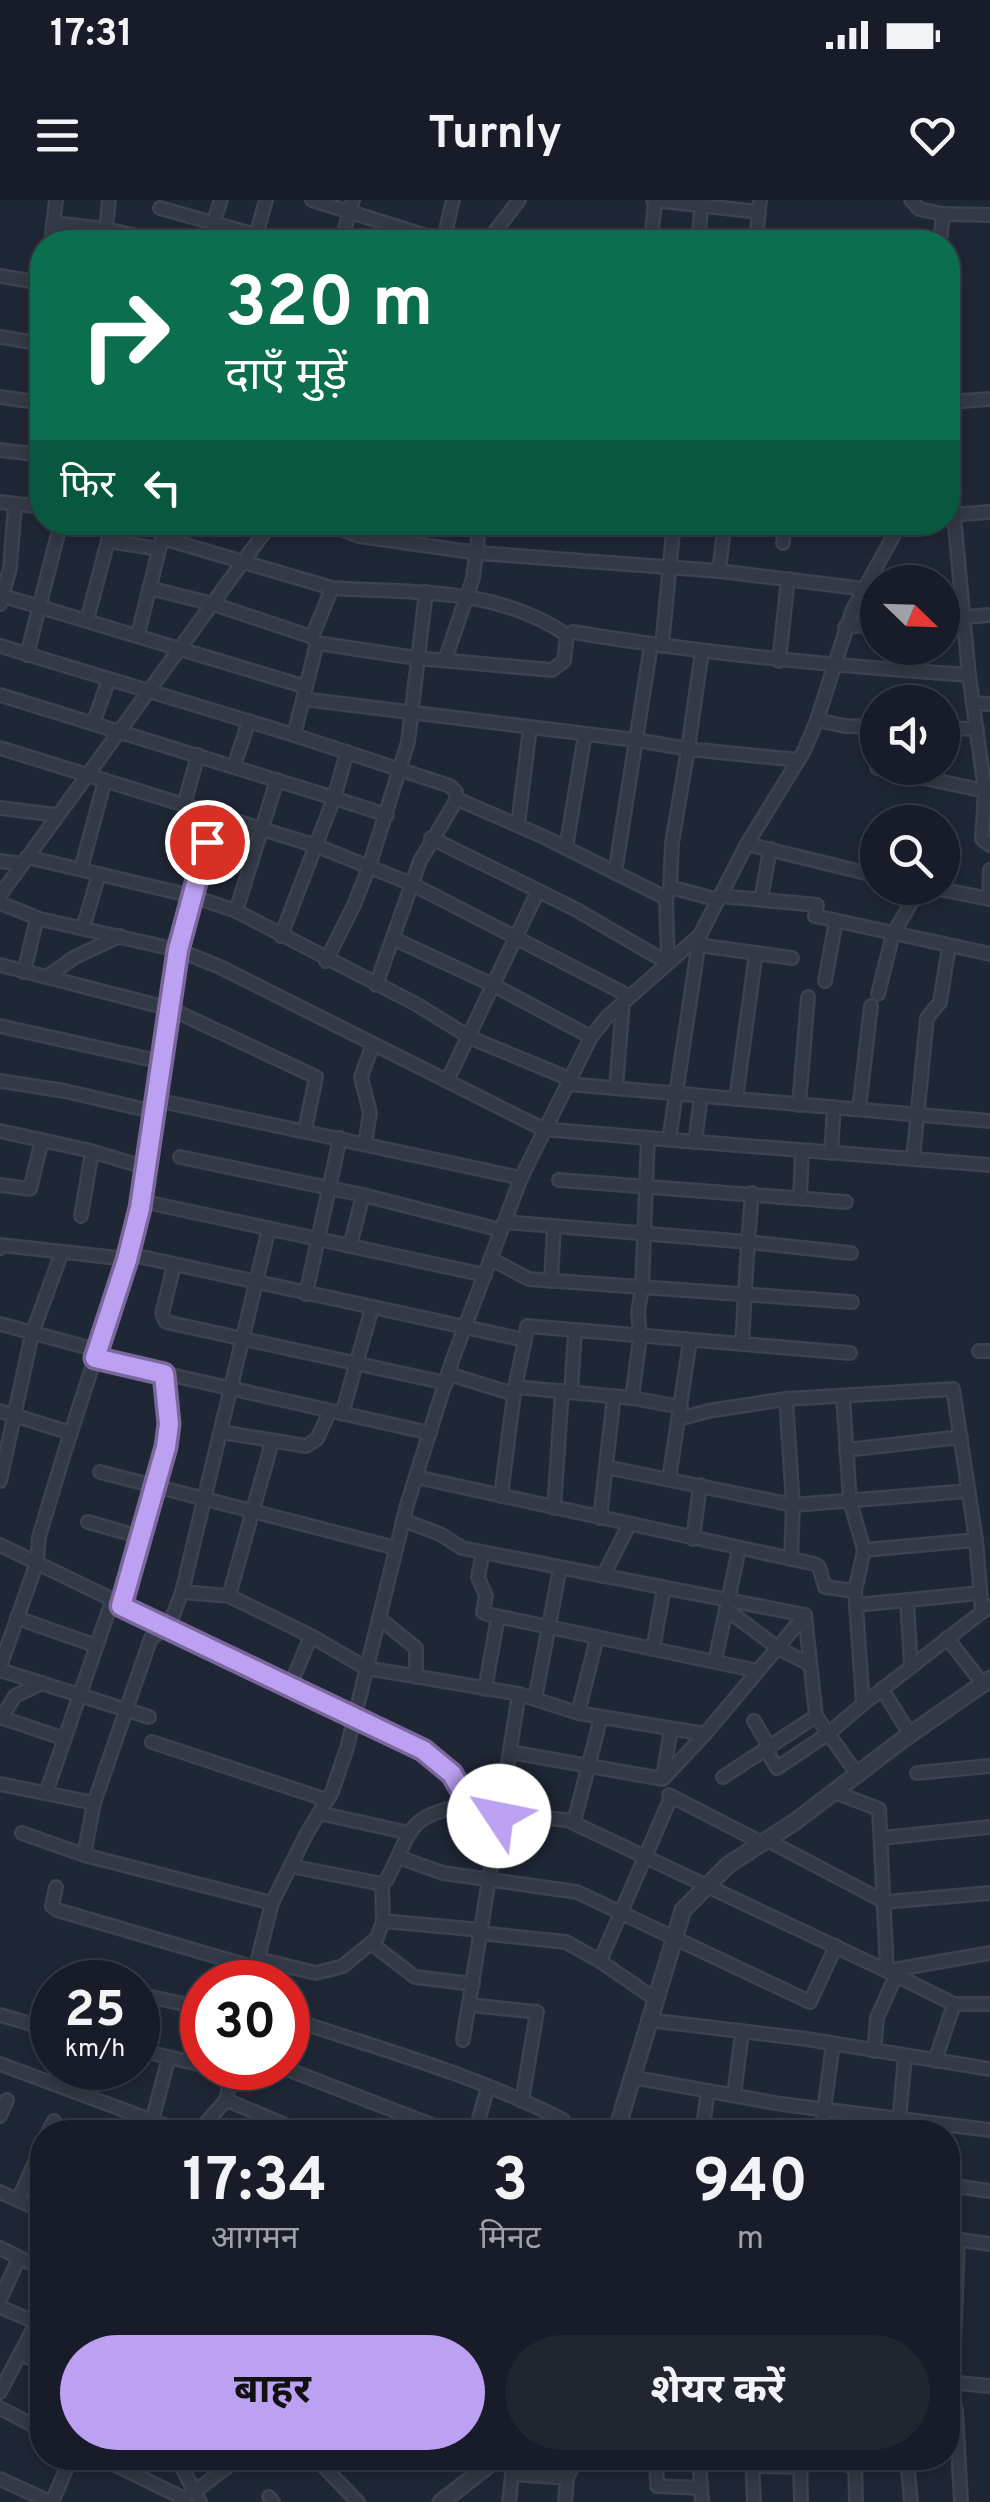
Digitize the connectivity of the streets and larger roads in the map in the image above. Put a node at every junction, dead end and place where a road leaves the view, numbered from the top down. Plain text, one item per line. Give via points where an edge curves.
1 (56, 200) edge
2 (109, 200) edge
3 (221, 200) edge
4 (266, 200) edge
5 (315, 200) edge
6 (453, 200) edge
7 (519, 200) edge
8 (654, 200) edge
9 (910, 200) edge
10 (702, 202) edge
11 (351, 206) edge
12 (760, 206) edge
13 (160, 208) dead end
14 (943, 214) junction
15 (990, 214) edge
16 (53, 222) junction
17 (213, 223) junction
18 (106, 229) junction
19 (52, 230) edge
20 (110, 230) edge
21 (231, 230) edge
22 (258, 230) edge
23 (412, 230) edge
24 (446, 230) edge
25 (496, 230) edge
26 (651, 230) edge
27 (699, 230) edge
28 (941, 230) edge
29 (0, 276) edge
30 (30, 281) edge
31 (0, 337) edge
32 (30, 342) edge
33 (0, 397) edge
34 (990, 400) edge
35 (30, 401) edge
36 (960, 401) edge
37 (0, 450) edge
38 (30, 454) edge
39 (0, 502) edge
40 (15, 504) junction
41 (30, 506) edge
42 (990, 512) edge
43 (960, 514) edge
44 (58, 535) edge
45 (110, 535) edge
46 (263, 535) edge
47 (356, 535) edge
48 (479, 535) edge
49 (673, 535) edge
50 (723, 535) edge
51 (783, 535) edge
52 (895, 535) edge
53 (954, 535) edge
54 (109, 541) junction
55 (783, 543) dead end
56 (159, 549) junction
57 (478, 554) junction
58 (244, 562) junction
59 (878, 565) edge
60 (671, 568) junction
61 (719, 571) junction
62 (788, 580) junction
63 (149, 588) junction
64 (332, 588) junction
65 (860, 588) edge
66 (426, 592) junction
67 (467, 597) junction
68 (1, 598) edge
69 (860, 598) edge
70 (213, 604) junction
71 (41, 606) junction
72 (990, 615) edge
73 (960, 617) edge
74 (964, 617) junction
75 (88, 620) junction
76 (860, 626) edge
77 (845, 627) junction
78 (138, 634) junction
79 (568, 636) junction
80 (314, 640) junction
81 (0, 646) edge
82 (657, 646) junction
83 (182, 647) junction
84 (702, 651) junction
85 (27, 655) junction
86 (416, 658) junction
87 (445, 660) junction
88 (780, 660) junction
89 (833, 666) junction
90 (969, 675) junction
91 (109, 678) junction
92 (150, 690) junction
93 (305, 693) junction
94 (0, 696) edge
95 (973, 703) junction
96 (990, 704) edge
97 (410, 714) junction
98 (817, 720) junction
99 (249, 721) junction
100 (93, 724) junction
101 (860, 726) edge
102 (530, 727) junction
103 (960, 729) edge
104 (976, 729) junction
105 (118, 732) junction
106 (585, 734) junction
107 (294, 735) junction
108 (636, 740) junction
109 (0, 748) edge
110 (688, 749) junction
111 (347, 752) junction
112 (198, 755) junction
113 (798, 760) junction
114 (234, 766) junction
115 (399, 768) junction
116 (86, 775) junction
117 (104, 780) junction
118 (277, 780) junction
119 (957, 785) edge
120 (985, 791) junction
121 (334, 798) junction
122 (457, 799) junction
123 (184, 805) junction
124 (0, 808) edge
125 (57, 815) junction
126 (215, 815) junction
127 (387, 815) junction
128 (518, 826) junction
129 (262, 828) junction
130 (430, 838) junction
131 (747, 844) junction
132 (990, 845) edge
133 (317, 846) junction
134 (566, 848) junction
135 (770, 849) junction
136 (25, 860) junction
137 (0, 861) edge
138 (369, 867) junction
139 (81, 869) junction
140 (990, 870) edge
141 (860, 872) edge
142 (615, 873) junction
143 (100, 874) junction
144 (412, 884) junction
145 (538, 891) junction
146 (668, 892) junction
147 (960, 893) edge
148 (0, 894) edge
149 (192, 896) junction
150 (719, 898) junction
151 (989, 899) edge
152 (761, 900) junction
153 (0, 903) edge
154 (910, 905) edge
155 (236, 912) junction
156 (37, 918) junction
157 (836, 921) junction
158 (82, 928) junction
159 (893, 934) junction
160 (120, 936) junction
161 (281, 936) junction
162 (394, 940) junction
163 (516, 940) junction
164 (699, 940) junction
165 (949, 946) junction
166 (178, 950) junction
167 (756, 953) junction
168 (990, 954) edge
169 (792, 958) dead end
170 (326, 961) junction
171 (668, 963) junction
172 (0, 966) edge
173 (24, 972) junction
174 (46, 977) junction
175 (825, 981) dead end
176 (376, 985) junction
177 (495, 986) junction
178 (808, 998) dead end
179 (626, 999) junction
180 (171, 1009) junction
181 (0, 1026) edge
182 (469, 1036) junction
183 (591, 1037) junction
184 (373, 1044) junction
185 (162, 1062) junction
186 (0, 1081) edge
187 (447, 1081) junction
188 (569, 1081) junction
189 (616, 1088) junction
190 (677, 1093) junction
191 (700, 1096) junction
192 (736, 1099) junction
193 (799, 1105) junction
194 (155, 1106) junction
195 (834, 1108) junction
196 (859, 1109) junction
197 (918, 1114) junction
198 (990, 1121) edge
199 (544, 1129) junction
200 (305, 1130) junction
201 (0, 1132) edge
202 (340, 1138) junction
203 (648, 1138) junction
204 (42, 1140) junction
205 (669, 1140) junction
206 (695, 1142) junction
207 (365, 1144) junction
208 (802, 1151) junction
209 (92, 1152) junction
210 (831, 1153) junction
211 (180, 1158) dead end
212 (913, 1158) junction
213 (990, 1165) edge
214 (148, 1168) junction
215 (521, 1178) junction
216 (558, 1180) dead end
217 (646, 1185) junction
218 (0, 1186) edge
219 (330, 1188) junction
220 (752, 1193) junction
221 (363, 1196) junction
222 (800, 1197) junction
223 (141, 1200) junction
224 (846, 1202) dead end
225 (81, 1216) dead end
226 (502, 1226) junction
227 (554, 1227) junction
228 (269, 1228) junction
229 (644, 1236) junction
230 (318, 1239) junction
231 (748, 1242) junction
232 (350, 1246) junction
233 (0, 1248) edge
234 (62, 1252) junction
235 (850, 1253) dead end
236 (128, 1257) junction
237 (490, 1259) junction
238 (174, 1265) junction
239 (485, 1274) junction
240 (550, 1280) junction
241 (256, 1284) junction
242 (642, 1288) junction
243 (306, 1294) junction
244 (746, 1296) junction
245 (852, 1302) dead end
246 (372, 1308) junction
247 (0, 1324) edge
248 (466, 1325) junction
249 (575, 1331) junction
250 (32, 1334) junction
251 (640, 1337) junction
252 (242, 1340) junction
253 (526, 1340) junction
254 (690, 1341) junction
255 (742, 1344) junction
256 (850, 1353) dead end
257 (96, 1354) junction
258 (358, 1364) junction
259 (164, 1374) junction
260 (447, 1378) junction
261 (230, 1389) junction
262 (514, 1391) junction
263 (566, 1392) junction
264 (614, 1396) junction
265 (843, 1396) junction
266 (632, 1398) junction
267 (786, 1400) junction
268 (0, 1412) edge
269 (336, 1412) junction
270 (680, 1413) junction
271 (15, 1416) junction
272 (221, 1432) junction
273 (71, 1433) junction
274 (430, 1433) junction
275 (961, 1437) junction
276 (272, 1442) junction
277 (846, 1450) junction
278 (606, 1467) junction
279 (100, 1472) dead end
280 (416, 1477) junction
281 (670, 1480) junction
282 (0, 1481) edge
283 (700, 1485) junction
284 (156, 1486) junction
285 (968, 1491) junction
286 (501, 1496) junction
287 (204, 1498) junction
288 (850, 1502) junction
289 (793, 1505) junction
290 (554, 1508) junction
291 (252, 1511) junction
292 (600, 1518) junction
293 (404, 1520) junction
294 (88, 1522) dead end
295 (629, 1525) junction
296 (142, 1537) junction
297 (692, 1539) junction
298 (976, 1540) junction
299 (0, 1544) edge
300 (396, 1548) junction
301 (739, 1549) junction
302 (864, 1550) junction
303 (483, 1552) junction
304 (790, 1559) junction
305 (37, 1562) junction
306 (560, 1568) junction
307 (603, 1576) junction
308 (664, 1588) junction
309 (182, 1592) junction
310 (980, 1593) junction
311 (229, 1596) junction
312 (856, 1598) junction
313 (907, 1601) junction
314 (117, 1604) junction
315 (728, 1605) junction
316 (986, 1610) edge
317 (805, 1615) junction
318 (498, 1617) junction
319 (18, 1618) junction
320 (379, 1618) junction
321 (169, 1626) junction
322 (547, 1627) junction
323 (311, 1636) junction
324 (597, 1638) junction
325 (947, 1638) junction
326 (97, 1646) junction
327 (778, 1648) junction
328 (652, 1649) junction
329 (715, 1662) junction
330 (809, 1664) junction
331 (911, 1666) junction
332 (366, 1668) junction
333 (0, 1669) edge
334 (758, 1671) junction
335 (416, 1677) junction
336 (988, 1681) edge
337 (42, 1683) junction
338 (290, 1686) junction
339 (485, 1688) junction
340 (882, 1690) junction
341 (80, 1694) junction
342 (519, 1694) junction
343 (535, 1699) junction
344 (863, 1704) junction
345 (126, 1709) junction
346 (578, 1713) junction
347 (150, 1716) dead end
348 (816, 1716) junction
349 (601, 1717) junction
350 (1, 1718) edge
351 (354, 1718) junction
352 (754, 1721) dead end
353 (671, 1728) junction
354 (829, 1733) junction
355 (705, 1734) junction
356 (910, 1734) junction
357 (65, 1739) junction
358 (152, 1742) dead end
359 (768, 1749) junction
360 (510, 1752) junction
361 (587, 1766) junction
362 (990, 1766) edge
363 (917, 1772) dead end
364 (857, 1774) junction
365 (723, 1778) dead end
366 (663, 1779) junction
367 (0, 1784) edge
368 (834, 1792) junction
369 (46, 1793) junction
370 (671, 1797) junction
371 (327, 1800) junction
372 (94, 1803) junction
373 (468, 1805) junction
374 (319, 1813) junction
375 (499, 1816) junction
376 (574, 1822) junction
377 (990, 1827) edge
378 (22, 1832) dead end
379 (409, 1833) junction
380 (881, 1838) junction
381 (764, 1842) junction
382 (84, 1855) junction
383 (398, 1856) junction
384 (647, 1856) junction
385 (290, 1866) junction
386 (492, 1879) junction
387 (382, 1884) junction
388 (708, 1884) junction
389 (56, 1887) dead end
390 (990, 1892) edge
391 (272, 1902) junction
392 (886, 1902) junction
393 (620, 1913) junction
394 (383, 1920) junction
395 (481, 1932) junction
396 (674, 1938) junction
397 (372, 1944) junction
398 (836, 1946) junction
399 (990, 1954) edge
400 (246, 1960) edge
401 (258, 1960) edge
402 (600, 1961) junction
403 (310, 1971) edge
404 (892, 1973) junction
405 (473, 1984) junction
406 (655, 1999) junction
407 (954, 2004) junction
408 (990, 2004) edge
409 (470, 2005) junction
410 (0, 2015) edge
411 (648, 2020) junction
412 (30, 2024) edge
413 (310, 2026) edge
414 (742, 2033) junction
415 (464, 2040) dead end
416 (834, 2044) junction
417 (874, 2051) junction
418 (160, 2055) edge
419 (905, 2056) junction
420 (169, 2057) junction
421 (180, 2059) edge
422 (935, 2061) junction
423 (0, 2064) edge
424 (990, 2069) edge
425 (30, 2075) edge
426 (631, 2077) junction
427 (310, 2078) edge
428 (488, 2087) junction
429 (71, 2090) edge
430 (228, 2090) edge
431 (708, 2091) junction
432 (734, 2095) junction
433 (7, 2100) dead end
434 (226, 2100) junction
435 (522, 2101) junction
436 (824, 2109) junction
437 (0, 2116) edge
438 (152, 2120) joint
439 (208, 2120) edge
440 (272, 2120) edge
441 (419, 2120) edge
442 (478, 2120) edge
443 (562, 2120) edge
444 (619, 2120) edge
445 (704, 2120) edge
446 (823, 2120) edge
447 (873, 2120) edge
448 (900, 2120) edge
449 (960, 2129) edge
450 (990, 2130) edge
451 (30, 2173) edge
452 (960, 2187) edge
453 (990, 2191) edge
454 (0, 2192) edge
455 (18, 2200) junction
456 (30, 2206) edge
457 (960, 2240) edge
458 (990, 2244) edge
459 (0, 2248) edge
460 (18, 2258) junction
461 (30, 2264) edge
462 (0, 2304) edge
463 (30, 2314) edge
464 (30, 2337) edge
465 (21, 2354) junction
466 (30, 2358) edge
467 (960, 2383) edge
468 (2, 2385) edge
469 (990, 2386) edge
470 (0, 2408) edge
471 (30, 2424) edge
472 (66, 2470) edge
473 (127, 2470) edge
474 (181, 2470) edge
475 (224, 2470) edge
476 (327, 2470) edge
477 (482, 2470) edge
478 (512, 2470) edge
479 (571, 2470) edge
480 (656, 2470) edge
481 (700, 2470) edge
482 (752, 2470) edge
483 (800, 2470) edge
484 (855, 2470) edge
485 (909, 2470) edge
486 (958, 2470) edge
487 (512, 2474) junction
488 (567, 2478) junction
489 (0, 2479) edge
490 (701, 2488) junction
491 (190, 2499) edge
492 (51, 2502) edge
493 (358, 2502) edge
494 (441, 2502) edge
495 (509, 2502) edge
496 (565, 2502) edge
497 (702, 2502) edge
498 (754, 2502) edge
499 (801, 2502) edge
500 (856, 2502) edge
501 (910, 2502) edge
502 (961, 2502) edge

1 - 16 street
2 - 18 street
3 - 17 street
4 - 22 street
5 - 11 street
6 - 24 street
7 - 25 street
8 - 10 street
8 - 26 street
9 - 14 street via 919,210
10 - 12 street
10 - 27 street
11 - 23 street
13 - 17 street
14 - 15 street
14 - 28 street
16 - 18 street
16 - 19 street
17 - 21 street
18 - 20 street
29 - 30 street
31 - 32 street
33 - 35 street
34 - 36 street
37 - 38 street
39 - 40 street
40 - 41 street
40 - 68 street
42 - 43 street
44 - 71 street
45 - 54 street
46 - 58 street
47 - 57 street
48 - 57 street
49 - 60 street
50 - 61 street
51 - 55 street
52 - 59 street
53 - 74 street
54 - 56 street
54 - 75 street
56 - 58 street via 162,538
56 - 63 street
57 - 60 street
57 - 67 street
58 - 64 street
58 - 70 street
60 - 61 street
60 - 82 street
61 - 62 street
62 - 65 street
62 - 88 street
63 - 70 street
63 - 78 street
64 - 66 street
64 - 80 street
66 - 67 street
66 - 86 street
67 - 79 street via 525,611
67 - 87 street
68 - 71 street
69 - 77 street
70 - 80 street
70 - 83 street
71 - 75 street
71 - 85 street
72 - 74 street
73 - 74 street
74 - 90 street
75 - 78 street
76 - 77 street
77 - 89 street
78 - 83 street
79 - 82 street
79 - 87 street via 564,661 552,670
80 - 86 street
80 - 93 street
81 - 85 street
82 - 84 street
82 - 108 street
83 - 92 street
83 - 93 street
84 - 88 street
84 - 110 street
85 - 91 street
86 - 87 street
86 - 97 street
88 - 89 street
89 - 90 street
89 - 98 street
90 - 95 street
91 - 92 street
91 - 100 street
92 - 99 street
92 - 105 street
93 - 97 street
93 - 107 street
94 - 100 street
95 - 96 street
95 - 104 street
97 - 102 street
97 - 115 street
98 - 101 street
98 - 113 street
99 - 107 street
99 - 114 street
100 - 105 street
102 - 106 street
102 - 128 street
103 - 104 street
104 - 120 street
105 - 112 street
105 - 116 street
106 - 108 street
106 - 134 street
107 - 111 street
108 - 110 street
108 - 142 street
109 - 116 street
110 - 113 street
110 - 146 street
111 - 115 street
111 - 121 street
112 - 114 street
112 - 123 street
113 - 131 street
114 - 118 street
115 - 122 street via 450,786
115 - 127 street
116 - 117 street
116 - 125 street
117 - 123 street
117 - 139 street
118 - 121 street
118 - 129 street
119 - 120 street
120 - 132 street via 982,839
121 - 127 street
121 - 133 street
122 - 128 street
122 - 130 street
123 - 126 street
124 - 125 street
125 - 136 street
126 - 129 street
126 - 149 street
127 - 138 street
128 - 134 street
129 - 133 street
129 - 155 street
130 - 144 street
130 - 145 street
131 - 135 street
131 - 150 street
133 - 138 street
133 - 161 street
134 - 142 street
135 - 141 street
135 - 152 street
136 - 137 street
136 - 139 street
136 - 148 street
138 - 144 street
138 - 170 street
139 - 143 street
140 - 151 street
142 - 146 street
143 - 149 street
143 - 158 street
144 - 162 street
144 - 163 street
145 - 163 street
145 - 171 street
146 - 150 street
146 - 171 street
147 - 151 street
149 - 155 street
149 - 166 street
150 - 152 street
150 - 164 street
152 - 157 street via 816,905 815,916
153 - 156 street
154 - 159 street
155 - 161 street
156 - 158 street
156 - 173 street
157 - 159 street
157 - 175 street
158 - 160 street
159 - 165 street
159 - 196 street via 874,1000
160 - 166 street
160 - 174 street
161 - 170 street
162 - 176 street
162 - 177 street
163 - 177 street
163 - 179 street
164 - 167 street
164 - 171 street
164 - 190 street
165 - 168 street
165 - 197 street via 940,1002 927,1018
166 - 180 street
166 - 184 street
167 - 169 street
167 - 192 street
170 - 176 street
171 - 179 street
172 - 173 street
173 - 174 street
174 - 180 street
176 - 182 street
177 - 182 street
177 - 183 street
178 - 193 street
179 - 183 street
179 - 189 street
180 - 185 street
180 - 200 street via 316,1077
181 - 185 street
182 - 187 street
182 - 188 street
183 - 188 street
184 - 187 street
184 - 207 street via 361,1078 370,1113
185 - 194 street
186 - 194 street
187 - 199 street
188 - 189 street
188 - 199 street
189 - 190 street
190 - 191 street
190 - 205 street
191 - 192 street
191 - 206 street
192 - 193 street
193 - 195 street
194 - 200 street
194 - 214 street
195 - 196 street
195 - 210 street
196 - 197 street
197 - 198 street
197 - 212 street
199 - 203 street
199 - 215 street
200 - 202 street
201 - 204 street
202 - 207 street
202 - 219 street
203 - 205 street
203 - 217 street
204 - 209 street
204 - 218 street via 30,1189
205 - 206 street
206 - 208 street
207 - 215 street
208 - 210 street
208 - 222 street
209 - 214 street
209 - 225 street
210 - 212 street
211 - 219 street
212 - 213 street
214 - 223 street
215 - 226 street
216 - 217 street
217 - 220 street
217 - 229 street
219 - 221 street
219 - 230 street
220 - 222 street
220 - 231 street
221 - 226 street
221 - 232 street
222 - 224 street
223 - 228 street
223 - 236 street
226 - 227 street
226 - 237 street
227 - 229 street
227 - 240 street
228 - 230 street
228 - 241 street
229 - 231 street
229 - 242 street
230 - 232 street
230 - 243 street
231 - 235 street
231 - 244 street
232 - 239 street
233 - 234 street
234 - 236 street
234 - 250 street
236 - 238 street
236 - 257 street
237 - 239 street
237 - 240 street via 528,1279
238 - 241 street
238 - 252 street via 162,1320
239 - 248 street
240 - 242 street
241 - 243 street
241 - 252 street
242 - 244 street
242 - 251 street
243 - 246 street
244 - 245 street
244 - 255 street
246 - 248 street
246 - 258 street
247 - 250 street
248 - 253 street
248 - 260 street
249 - 251 street
249 - 253 street via 527,1326
249 - 263 street
250 - 257 street
250 - 271 street
251 - 254 street
251 - 266 street
252 - 258 street
252 - 261 street
253 - 262 street
254 - 255 street
254 - 270 street
255 - 256 street
257 - 259 street
257 - 273 street
258 - 260 street
258 - 269 street
259 - 261 street
259 - 284 street via 168,1436
260 - 262 street
260 - 274 street
261 - 269 street
261 - 272 street
262 - 263 street
262 - 286 street
263 - 264 street
263 - 290 street
264 - 266 street
264 - 278 street
265 - 267 street
265 - 275 street via 953,1389
265 - 277 street
266 - 270 street
267 - 270 street
267 - 289 street
268 - 271 street
269 - 274 street
269 - 276 street via 311,1445
270 - 281 street
271 - 273 street
271 - 282 street
272 - 276 street
272 - 287 street
273 - 305 street
274 - 280 street
275 - 277 street
275 - 285 street
276 - 291 street
277 - 288 street
278 - 281 street
278 - 292 street
279 - 284 street
280 - 286 street
280 - 293 street
281 - 283 street
283 - 289 street
283 - 297 street
284 - 287 street
284 - 296 street
285 - 288 street
285 - 298 street
286 - 290 street
287 - 291 street
287 - 309 street
288 - 289 street
288 - 302 street
289 - 304 street
290 - 292 street
291 - 300 street
291 - 311 street
292 - 295 street
293 - 300 street
293 - 303 street
294 - 296 street
295 - 297 street
295 - 307 street
296 - 314 street
297 - 301 street
298 - 302 street
298 - 310 street
299 - 305 street
300 - 320 street
301 - 304 street
301 - 315 street
302 - 312 street
303 - 306 street
303 - 318 street via 483,1612
304 - 312 street via 818,1566 824,1587
305 - 314 street
305 - 319 street
306 - 307 street
306 - 322 street
307 - 308 street
308 - 315 street
308 - 328 street
309 - 311 street
309 - 321 street
310 - 313 street
310 - 316 street
311 - 323 street
312 - 313 street
312 - 344 street
313 - 331 street
314 - 321 street
314 - 326 street
315 - 317 street
315 - 327 street
315 - 329 street
316 - 325 street
317 - 327 street
317 - 330 street
318 - 322 street
318 - 339 street
319 - 326 street
319 - 333 street
320 - 332 street
320 - 335 street via 416,1648
321 - 338 street
321 - 345 street via 151,1638
322 - 324 street
322 - 343 street
323 - 332 street
323 - 338 street
324 - 328 street
324 - 346 street
325 - 331 street
325 - 336 street
326 - 341 street
327 - 330 street
327 - 334 street
328 - 329 street
329 - 334 street
330 - 348 street
331 - 340 street
332 - 335 street
332 - 351 street
333 - 337 street
334 - 355 street
335 - 339 street
336 - 356 street
337 - 341 street
337 - 350 street via 15,1696
338 - 351 street
339 - 342 street
340 - 344 street
340 - 356 street
341 - 345 street
341 - 357 street
342 - 343 street
342 - 360 street
343 - 346 street
344 - 354 street
345 - 347 street
345 - 372 street
346 - 349 street
348 - 354 street
348 - 359 street
349 - 353 street
349 - 361 street
350 - 357 street
351 - 371 street
351 - 373 street via 440,1760
352 - 359 street
353 - 355 street
353 - 366 street
354 - 359 street via 777,1768
354 - 364 street
355 - 366 street
356 - 364 street
357 - 369 street
358 - 371 street
359 - 365 street
360 - 361 street
360 - 375 street
361 - 366 street
361 - 376 street
362 - 363 street
364 - 368 street
366 - 370 street
367 - 369 street
368 - 380 street via 879,1809
368 - 381 street
369 - 372 street
370 - 381 street
370 - 384 street
371 - 374 street
372 - 382 street
373 - 375 street
373 - 379 street via 429,1814
374 - 379 street
374 - 385 street
375 - 376 street
375 - 386 street
376 - 384 street
377 - 380 street
378 - 382 street
379 - 383 street
380 - 392 street
381 - 388 street
381 - 392 street
382 - 391 street
383 - 386 street via 433,1870
383 - 387 street
384 - 388 street
384 - 393 street
385 - 387 street
385 - 391 street
386 - 393 street via 564,1888
386 - 395 street
387 - 394 street
388 - 396 street via 683,1910
388 - 398 street
389 - 400 street via 57,1910
390 - 392 street
391 - 401 street
392 - 404 street
393 - 396 street
393 - 402 street
394 - 395 street
394 - 397 street
395 - 402 street via 566,1942
395 - 405 street
396 - 398 street via 810,2002
396 - 406 street
397 - 403 street via 343,1966
397 - 405 street via 415,1977
398 - 404 street
399 - 404 street
402 - 406 street
404 - 407 street
404 - 417 street
405 - 409 street
406 - 411 street
407 - 408 street
407 - 422 street
409 - 415 street
409 - 435 street via 537,2012
410 - 412 street
411 - 414 street
411 - 426 street
413 - 428 street
414 - 416 street
414 - 432 street
416 - 417 street
416 - 436 street
417 - 419 street
418 - 420 street
419 - 422 street
419 - 448 street
420 - 421 street
420 - 438 street
422 - 424 street
423 - 425 street
426 - 431 street
426 - 444 street
427 - 441 street
428 - 435 street
428 - 442 street
429 - 438 street
430 - 434 street
431 - 432 street
431 - 445 street
432 - 436 street
433 - 437 street
434 - 439 street
434 - 440 street
435 - 443 street
436 - 446 street
436 - 447 street
449 - 450 street
451 - 455 street
452 - 453 street
454 - 455 street
455 - 456 street
457 - 458 street
459 - 460 street
460 - 461 street
460 - 462 street
462 - 463 street
464 - 465 street
465 - 466 street
465 - 468 street
467 - 469 street
470 - 471 street
472 - 492 street
473 - 491 street
474 - 491 street
475 - 491 street
476 - 493 street
477 - 494 street
478 - 487 street
479 - 488 street
480 - 490 street via 657,2486
481 - 490 street
482 - 498 street
483 - 499 street
484 - 500 street
485 - 501 street
486 - 502 street
487 - 488 street
487 - 495 street
488 - 496 street
489 - 492 street
490 - 497 street

